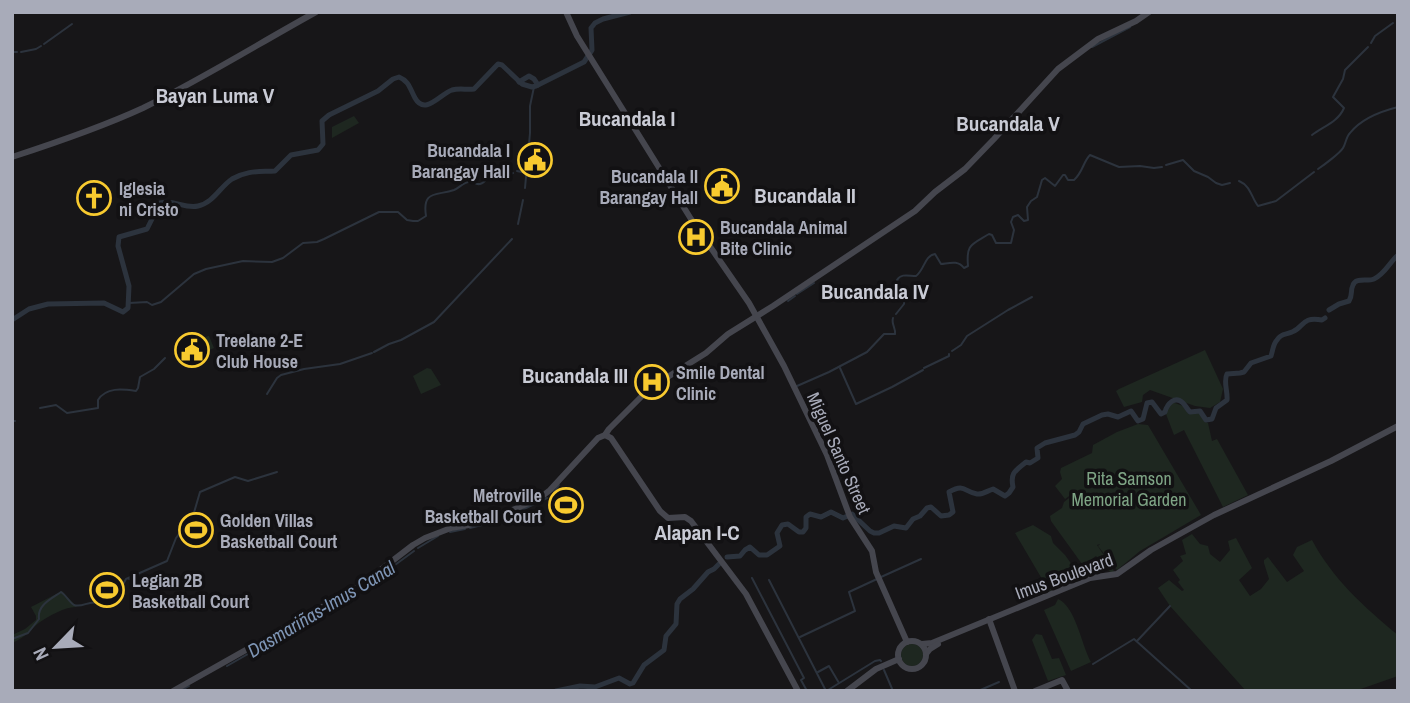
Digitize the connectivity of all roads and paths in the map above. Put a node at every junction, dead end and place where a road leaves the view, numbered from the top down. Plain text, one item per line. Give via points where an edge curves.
1 (316, 12) edge
2 (566, 12) edge
3 (1149, 12) edge
4 (12, 157) edge
5 (751, 308) junction
6 (765, 312) junction
7 (756, 317) junction
8 (1398, 428) edge
9 (605, 435) junction
10 (990, 621) junction
11 (907, 642) junction
12 (922, 644) junction
13 (926, 654) junction
14 (900, 659) junction
15 (173, 691) edge
16 (798, 691) edge
17 (847, 691) edge
18 (1015, 691) edge
19 (1035, 691) edge
20 (1068, 691) edge

1 - 4 main road via 142,108
2 - 5 main road, Miguel Santo Street via 685,210
3 - 6 main road via 1098,39 1058,69 965,169 915,211
5 - 6 main road
5 - 7 main road, Miguel Santo Street
6 - 7 main road
7 - 9 main road via 648,389
7 - 11 main road, Miguel Santo Street via 790,377 850,515 872,551 876,572
8 - 10 main road, Imus Boulevard via 1333,465 1152,551 1119,577 1084,584
9 - 15 main road via 540,498 419,541 361,584
9 - 16 main road via 660,511 668,519 688,518 741,587
10 - 12 main road, Imus Boulevard
10 - 13 main road, Imus Boulevard via 933,646
10 - 18 main road
11 - 12 main road
11 - 14 main road via 899,650
12 - 13 main road
13 - 14 main road via 924,663 916,668 905,666
14 - 17 main road via 874,670
19 - 20 main road via 1062,680

